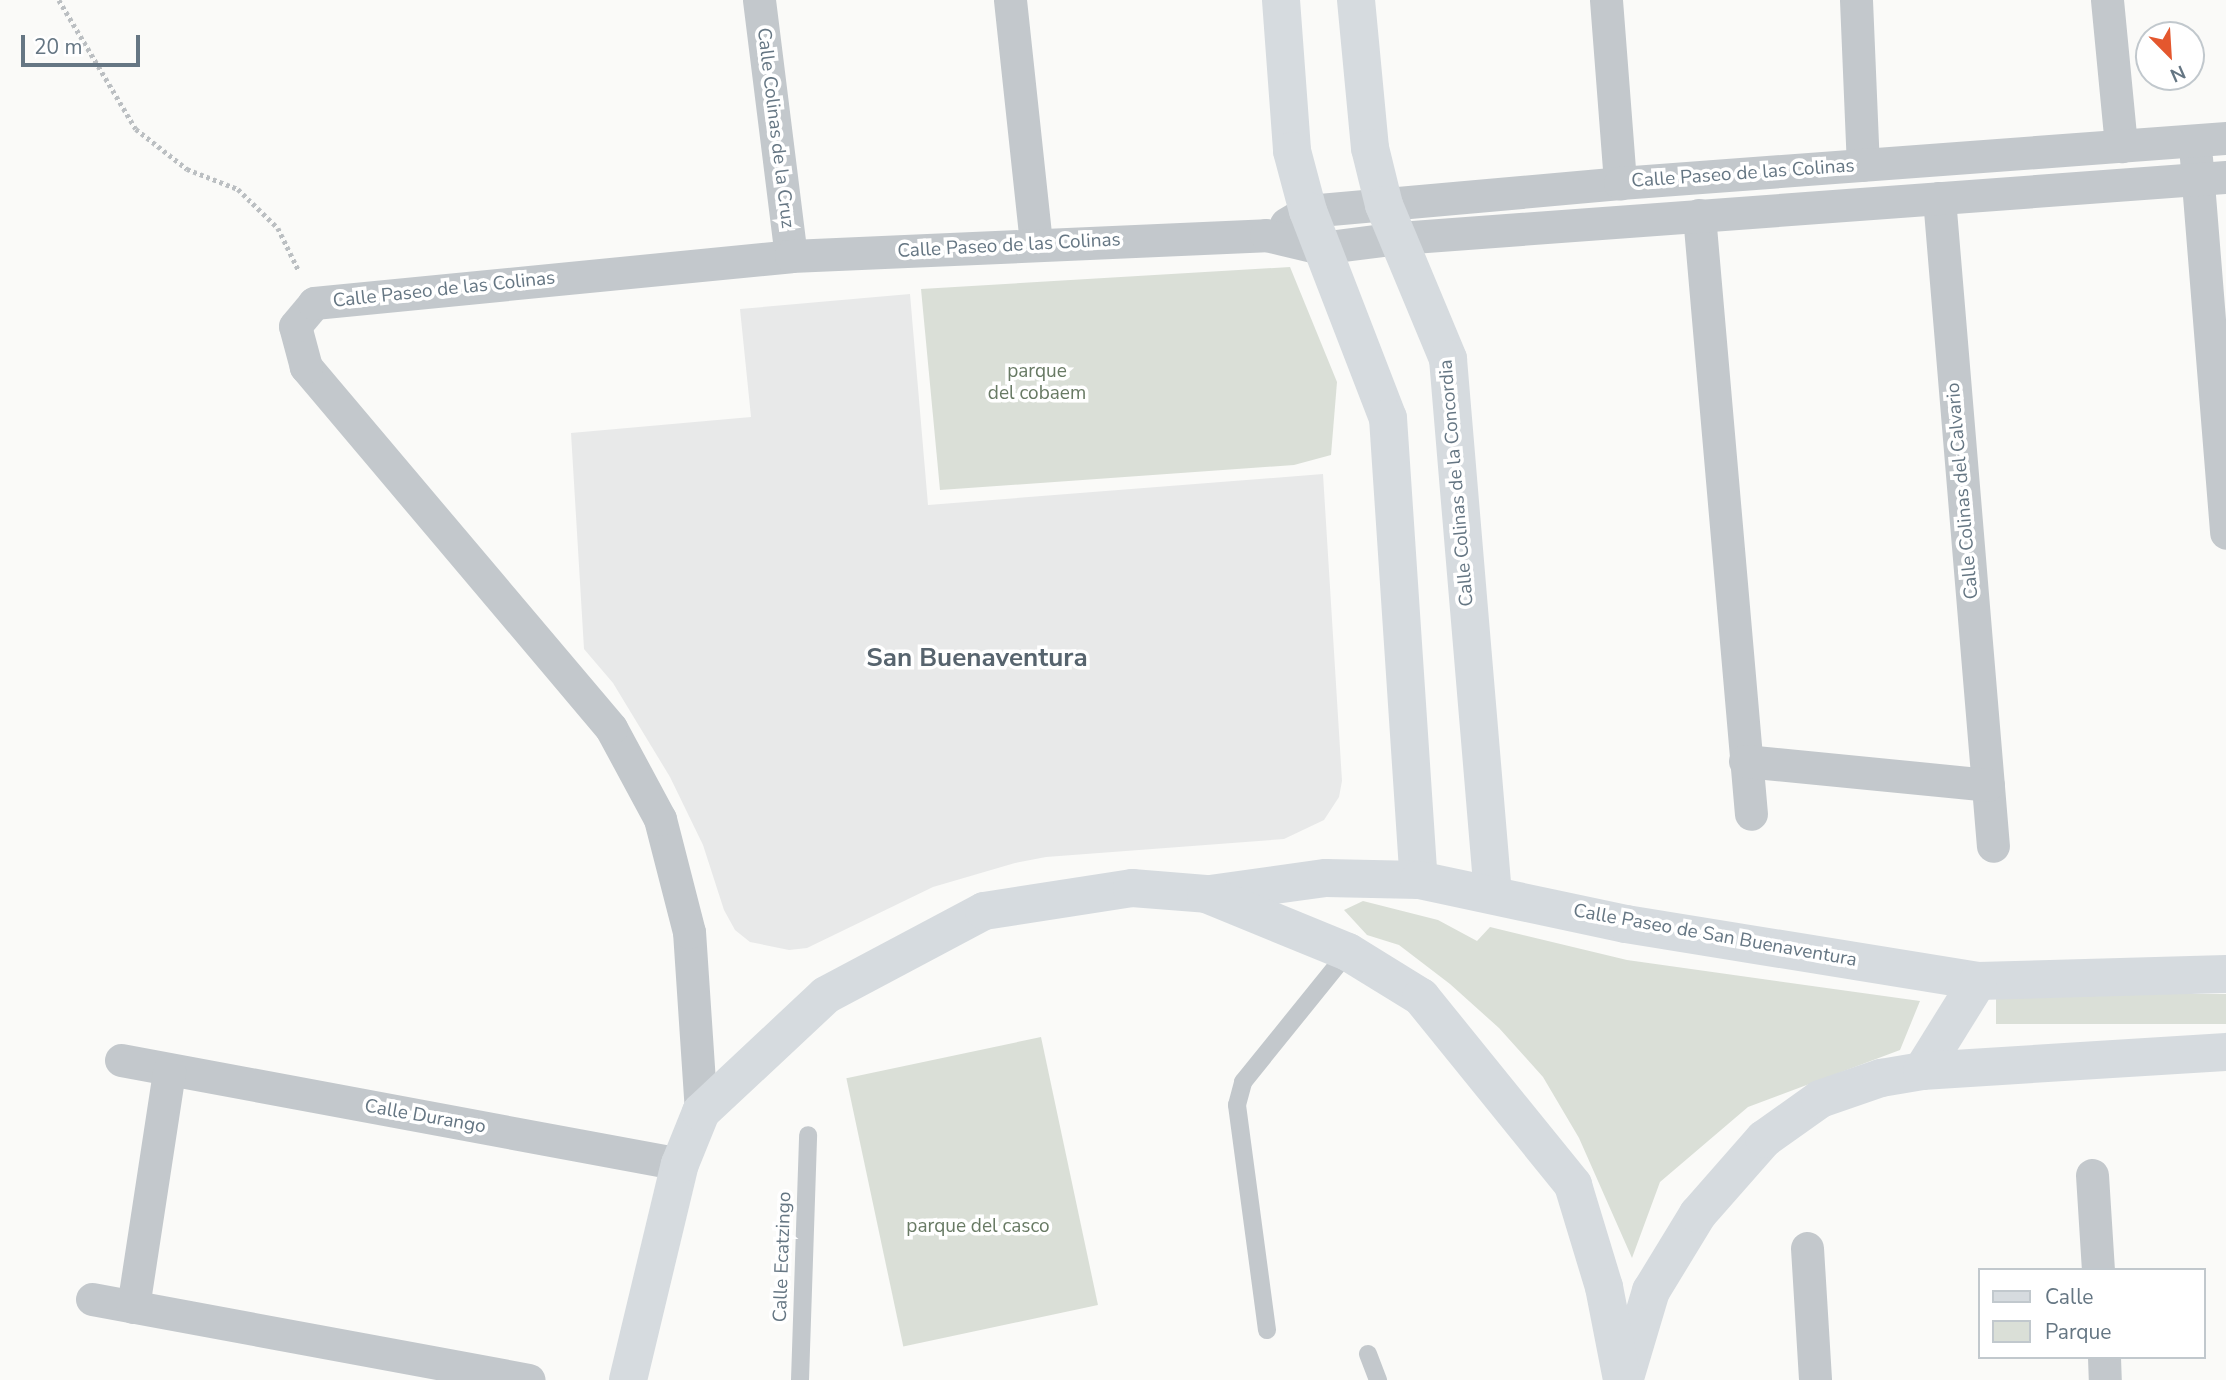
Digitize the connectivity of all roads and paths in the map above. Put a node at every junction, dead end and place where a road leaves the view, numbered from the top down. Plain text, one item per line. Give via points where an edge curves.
1 (60, 0) edge
2 (759, 0) edge
3 (1010, 0) edge
4 (1281, 0) edge
5 (1356, 0) edge
6 (1606, 0) edge
7 (1856, 0) edge
8 (2107, 0) edge
9 (2210, 139) edge
10 (2122, 146) junction
11 (1863, 166) junction
12 (2212, 178) edge
13 (1620, 183) junction
14 (1939, 198) junction
15 (1308, 211) junction
16 (1699, 215) junction
17 (1391, 221) junction
18 (1266, 235) junction
19 (1036, 244) junction
20 (1320, 248) junction
21 (791, 256) junction
22 (314, 303) junction
23 (2226, 533) edge
24 (1745, 761) junction
25 (1988, 785) junction
26 (1751, 814) dead end
27 (1993, 846) dead end
28 (1419, 880) junction
29 (1206, 894) junction
30 (1493, 895) junction
31 (1348, 953) junction
32 (2226, 974) edge
33 (1978, 981) junction
34 (2226, 1052) edge
35 (121, 1060) dead end
36 (169, 1071) junction
37 (1922, 1071) junction
38 (701, 1112) junction
39 (808, 1135) dead end
40 (680, 1164) junction
41 (2092, 1175) dead end
42 (1807, 1248) dead end
43 (2098, 1268) edge
44 (92, 1299) dead end
45 (133, 1307) junction
46 (1267, 1331) dead end
47 (1368, 1354) dead end
48 (2104, 1359) edge
49 (529, 1380) edge
50 (628, 1380) edge
51 (800, 1380) edge
52 (1378, 1380) edge
53 (1623, 1380) edge
54 (1815, 1380) edge
55 (2105, 1380) edge

1 - 22 path via 136,129 187,169 238,189 278,228
2 - 21 street, Calle Colinas de la Cruz
3 - 19 street
4 - 15 main road via 1292,150
5 - 17 main road, Calle Colinas de la Concordia via 1370,148
6 - 13 street
7 - 11 street
8 - 10 street
9 - 10 street, Calle Paseo de las Colinas
9 - 12 street
10 - 11 street, Calle Paseo de las Colinas
11 - 13 street, Calle Paseo de las Colinas
12 - 14 street, Calle Paseo de las Colinas
12 - 23 street
13 - 17 street, Calle Paseo de las Colinas
14 - 16 street, Calle Paseo de las Colinas
14 - 25 street, Calle Colinas del Calvario
15 - 17 street, Calle Paseo de las Colinas
15 - 18 street, Calle Paseo de las Colinas
15 - 20 main road
16 - 17 street, Calle Paseo de las Colinas
16 - 24 street
17 - 20 street, Calle Paseo de las Colinas
17 - 30 main road, Calle Colinas de la Concordia via 1448,359
18 - 19 street, Calle Paseo de las Colinas
18 - 20 street, Calle Paseo de las Colinas
19 - 21 street, Calle Paseo de las Colinas
20 - 28 main road via 1388,418
21 - 22 street, Calle Paseo de las Colinas
22 - 38 street, Calle Paseo de las Colinas via 295,326 306,367 611,728 660,819 690,932
24 - 25 street
24 - 26 street
25 - 27 street, Calle Colinas del Calvario
28 - 29 main road, Calle Paseo de San Buenaventura via 1326,878
28 - 30 main road, Calle Paseo de San Buenaventura
29 - 31 main road, Calle Paseo de San Buenaventura
29 - 38 main road, Calle Paseo de San Buenaventura via 1132,888 984,911 827,995
30 - 33 main road, Calle Paseo de San Buenaventura via 1626,924
31 - 46 lane via 1243,1082 1237,1105
31 - 53 main road, Calle Paseo de San Buenaventura via 1421,997 1573,1185 1604,1287
32 - 33 main road, Calle Paseo de San Buenaventura
33 - 37 main road
34 - 37 main road, Calle Paseo de San Buenaventura
35 - 36 street, Calle Durango
36 - 40 street, Calle Durango
36 - 45 street
37 - 53 main road, Calle Paseo de San Buenaventura via 1881,1078 1821,1099 1764,1139 1698,1214 1651,1291
38 - 40 main road, Calle Paseo de San Buenaventura
39 - 51 lane, Calle Ecatzingo
40 - 50 main road, Calle Paseo de San Buenaventura
41 - 43 street
42 - 54 street
44 - 45 street
45 - 49 street
47 - 52 lane
48 - 55 street

